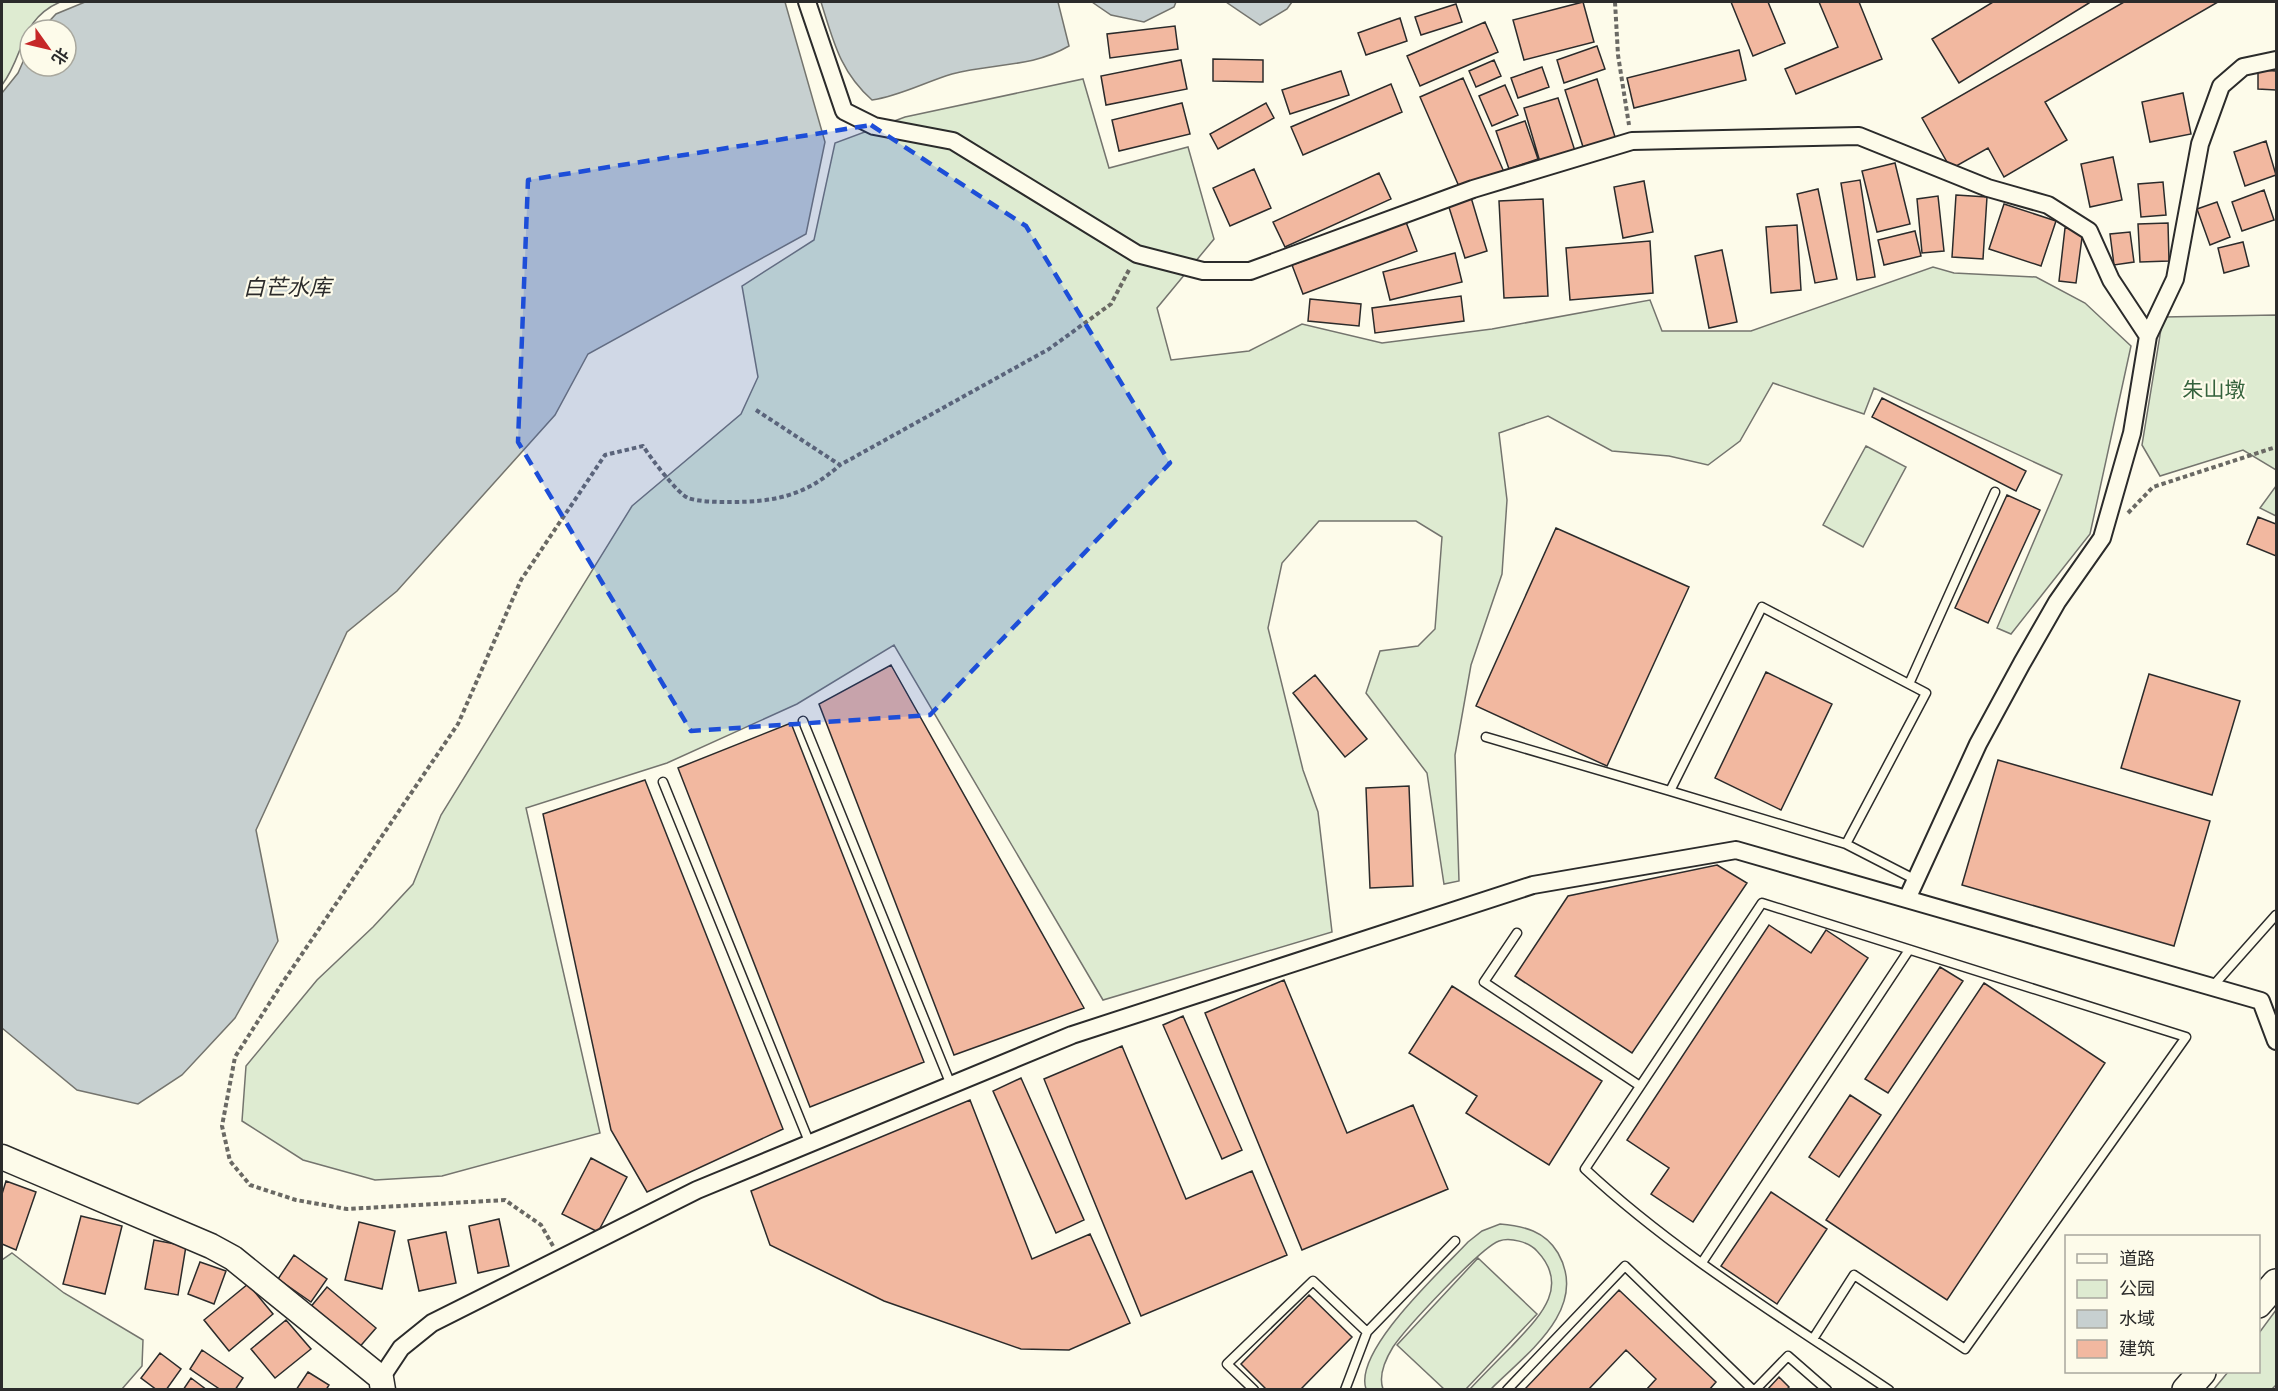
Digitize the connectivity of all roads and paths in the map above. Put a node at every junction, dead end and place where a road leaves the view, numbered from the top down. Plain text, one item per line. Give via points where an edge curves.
1 (807, 2) edge
2 (1615, 2) edge
3 (2277, 60) edge
4 (1632, 141) junction
5 (1137, 254) junction
6 (2148, 336) junction
7 (756, 410) dead end
8 (2277, 447) edge
9 (840, 465) junction
10 (1995, 492) dead end
11 (2127, 514) dead end
12 (1909, 684) junction
13 (803, 721) dead end
14 (1486, 737) dead end
15 (663, 782) dead end
16 (1670, 791) junction
17 (1846, 844) junction
18 (1916, 880) junction
19 (1907, 899) junction
20 (2277, 915) edge
21 (1517, 933) dead end
22 (1909, 950) junction
23 (2212, 987) junction
24 (2277, 1041) edge
25 (951, 1085) junction
26 (1640, 1086) junction
27 (810, 1144) junction
28 (2, 1157) edge
29 (1455, 1241) dead end
30 (561, 1259) junction
31 (1702, 1262) junction
32 (2277, 1282) edge
33 (2260, 1303) edge
34 (1367, 1332) junction
35 (1813, 1338) junction
36 (2200, 1373) edge
37 (382, 1384) edge
38 (1254, 1389) edge
39 (1345, 1389) edge
40 (1507, 1389) edge
41 (1754, 1389) edge
42 (1827, 1389) edge
43 (1889, 1389) edge
44 (2186, 1389) edge

1 - 5 street via 844,111 874,126 953,141
2 - 4 path via 1618,55
3 - 6 street via 2243,67 2221,86 2200,144 2175,279
4 - 5 street via 1473,189 1250,270 1203,271
4 - 6 street via 1859,136 1988,188 2049,205 2089,231 2111,280
5 - 9 path via 1112,304 1049,349
6 - 18 street via 2132,433 2102,538 2057,602 2022,663 1978,744
7 - 9 path
8 - 11 path via 2153,487
9 - 30 path via 822,480 784,499 717,502 687,498 643,446 605,455 521,580 458,724 235,1057 222,1125 230,1161 250,1185 296,1200 346,1209 506,1200 541,1226
10 - 12 lane
12 - 16 lane via 1762,607
12 - 17 lane via 1926,693
13 - 25 lane
14 - 16 lane
15 - 27 lane
16 - 17 lane
17 - 18 lane
18 - 19 street
19 - 23 street
19 - 25 street via 1736,850 1533,885 1072,1035
20 - 23 lane
21 - 26 lane via 1484,981
22 - 26 lane via 1762,903
22 - 31 lane
22 - 35 lane via 2186,1037 1965,1349 1854,1275
23 - 24 street via 2261,1001
25 - 27 street
26 - 31 lane via 1585,1169 1625,1207
27 - 30 street via 697,1190
28 - 37 street via 233,1258
29 - 34 lane
30 - 37 street via 432,1323 401,1348
31 - 35 lane
32 - 33 main road
34 - 38 lane via 1313,1281 1227,1364
34 - 39 lane
35 - 43 lane
36 - 44 main road
40 - 41 lane via 1625,1266
41 - 42 lane via 1788,1356

